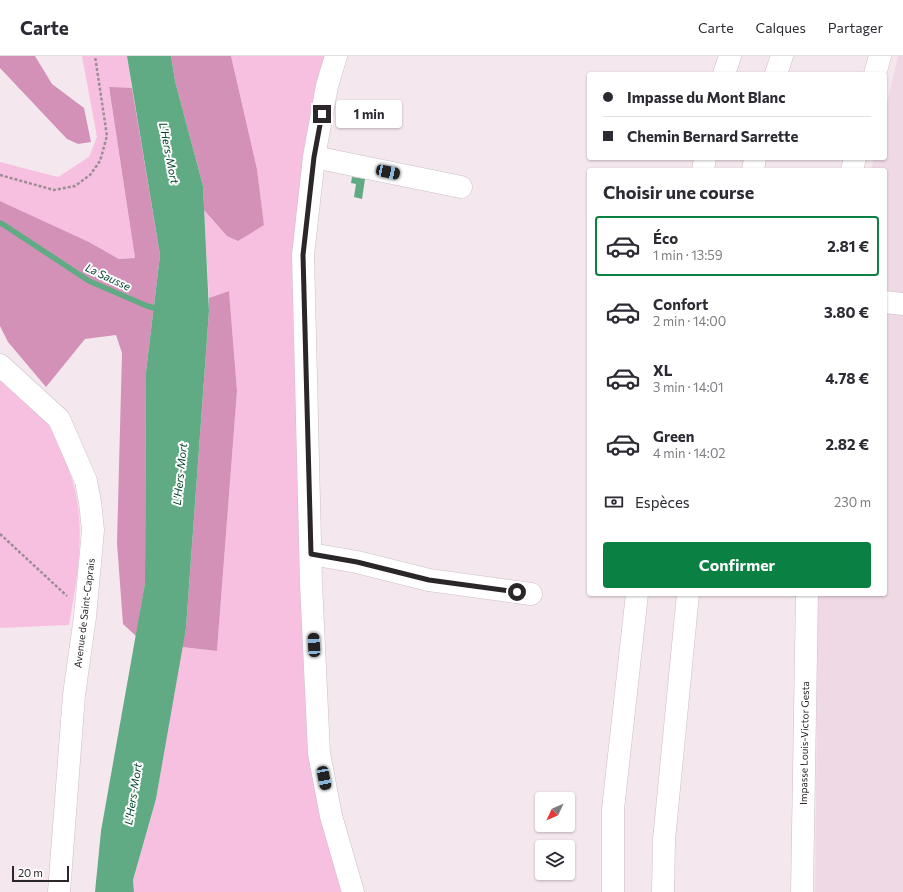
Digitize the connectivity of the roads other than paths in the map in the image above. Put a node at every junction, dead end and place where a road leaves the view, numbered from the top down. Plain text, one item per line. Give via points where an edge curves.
1 (336, 56) edge
2 (730, 56) edge
3 (782, 56) edge
4 (880, 56) edge
5 (725, 72) edge
6 (777, 72) edge
7 (876, 72) edge
8 (314, 157) junction
9 (461, 187) dead end
10 (887, 302) edge
11 (903, 304) edge
12 (0, 365) edge
13 (311, 554) junction
14 (530, 594) dead end
15 (637, 596) edge
16 (688, 596) edge
17 (807, 596) edge
18 (59, 892) edge
19 (353, 892) edge
20 (613, 892) edge
21 (663, 892) edge
22 (802, 892) edge

1 - 8 main road via 327,86
2 - 5 main road
3 - 6 main road
4 - 7 main road
8 - 9 main road
8 - 13 main road via 303,255
10 - 11 main road
12 - 18 main road, Avenue de Saint-Caprais via 59,419 86,480 93,530 85,617 74,695
13 - 14 main road via 357,562 429,580
13 - 19 main road via 319,753 331,816
15 - 20 main road via 613,809
16 - 21 main road via 664,840
17 - 22 main road, Impasse Louis-Victor Gesta

